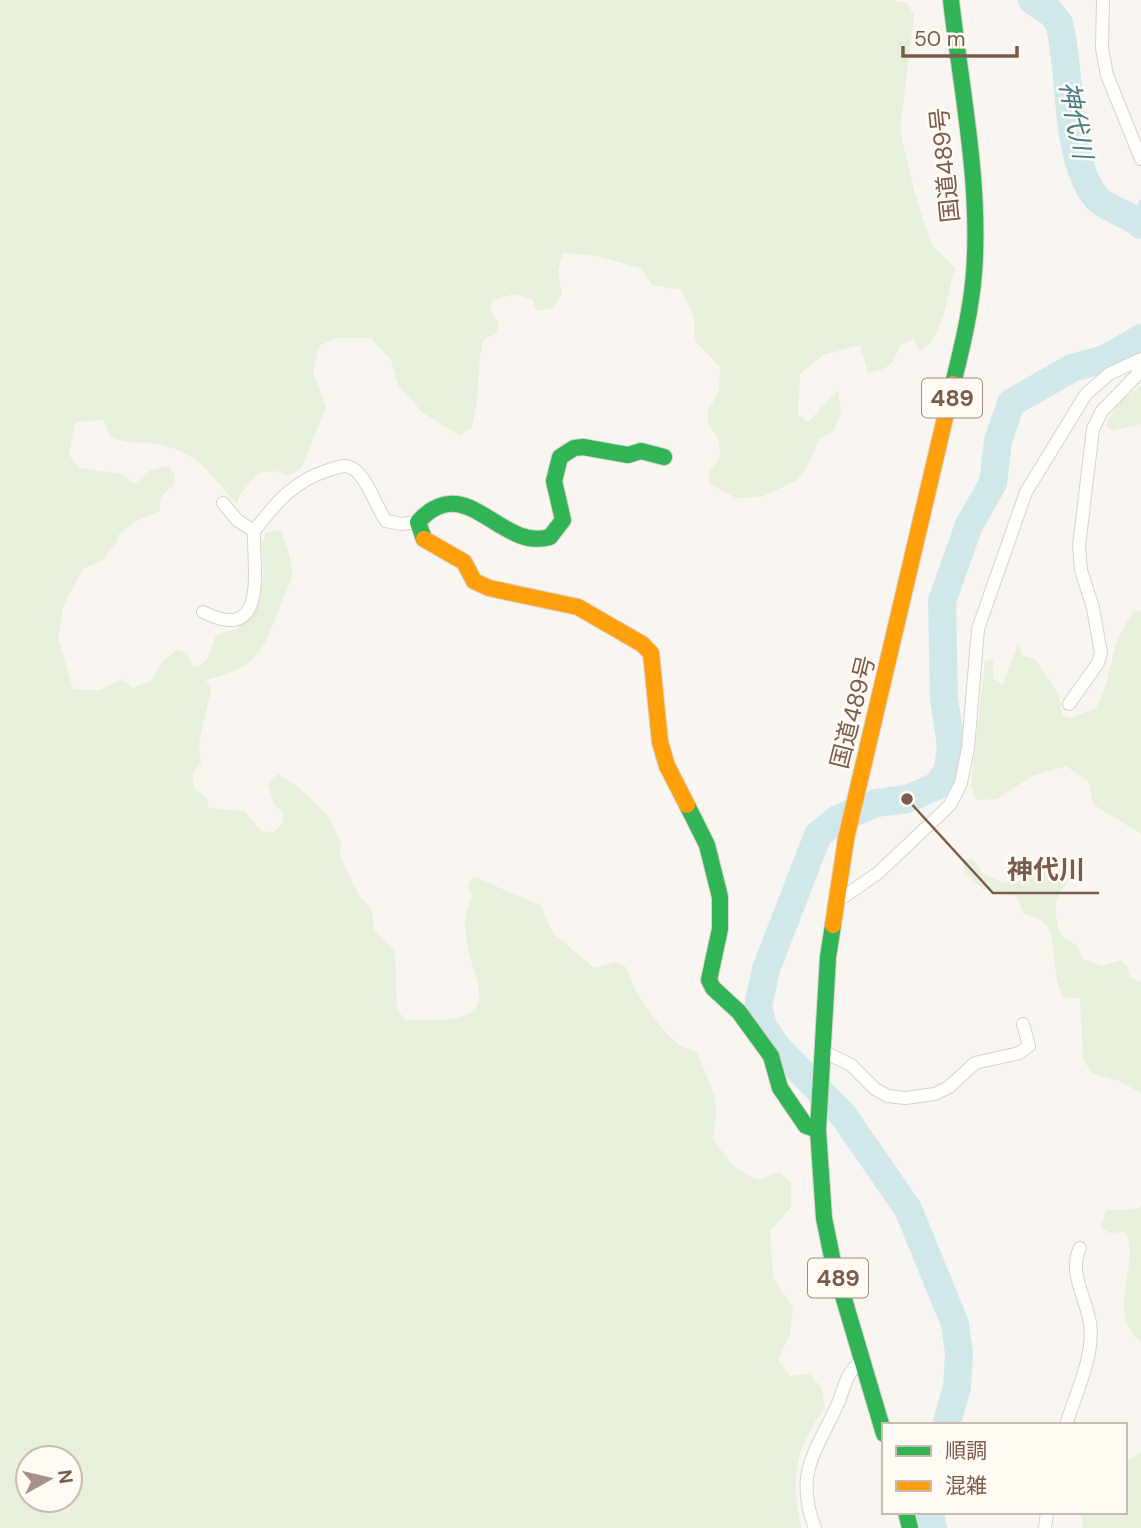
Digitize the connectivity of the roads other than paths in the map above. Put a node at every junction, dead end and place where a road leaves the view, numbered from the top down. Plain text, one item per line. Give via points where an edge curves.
1 (950, 0) edge
2 (1103, 0) edge
3 (1141, 159) edge
4 (1140, 360) edge
5 (664, 457) dead end
6 (223, 503) dead end
7 (418, 522) junction
8 (254, 531) junction
9 (203, 612) dead end
10 (1069, 704) dead end
11 (834, 898) junction
12 (1023, 1024) dead end
13 (821, 1057) junction
14 (818, 1123) junction
15 (1080, 1248) dead end
16 (862, 1361) junction
17 (1067, 1423) edge
18 (882, 1427) edge
19 (815, 1528) edge

1 - 11 main road, 国道489号 / 489 via 974,197 974,271 968,322
2 - 3 street via 1102,48 1107,75
4 - 10 street via 1137,375 1102,411 1093,429 1079,547 1101,653
4 - 11 street via 1109,374 1086,394 1026,492 978,629 968,748 961,783 950,805 878,873 845,896
5 - 7 main road via 583,447 560,457 554,481 563,520 554,536 546,539 529,538 494,519 447,503 434,505
6 - 8 street
7 - 8 street via 386,521 362,477 351,467 340,466 294,485
7 - 14 main road via 424,540 464,562 474,581 579,607 651,653 662,750 671,782 707,845 722,897 719,951 709,981 771,1056 780,1088 806,1126
8 - 9 street via 256,592 250,607 236,620 221,621
11 - 13 main road, 国道489号 / 489
12 - 13 street via 1029,1045 1019,1053 975,1063 935,1094 888,1096 851,1065
13 - 14 main road, 国道489号 / 489
14 - 16 main road, 国道489号 / 489 via 824,1218
15 - 17 street via 1076,1266 1091,1327 1090,1345
16 - 18 main road, 国道489号 / 489
16 - 19 street via 851,1368 814,1447 805,1486

